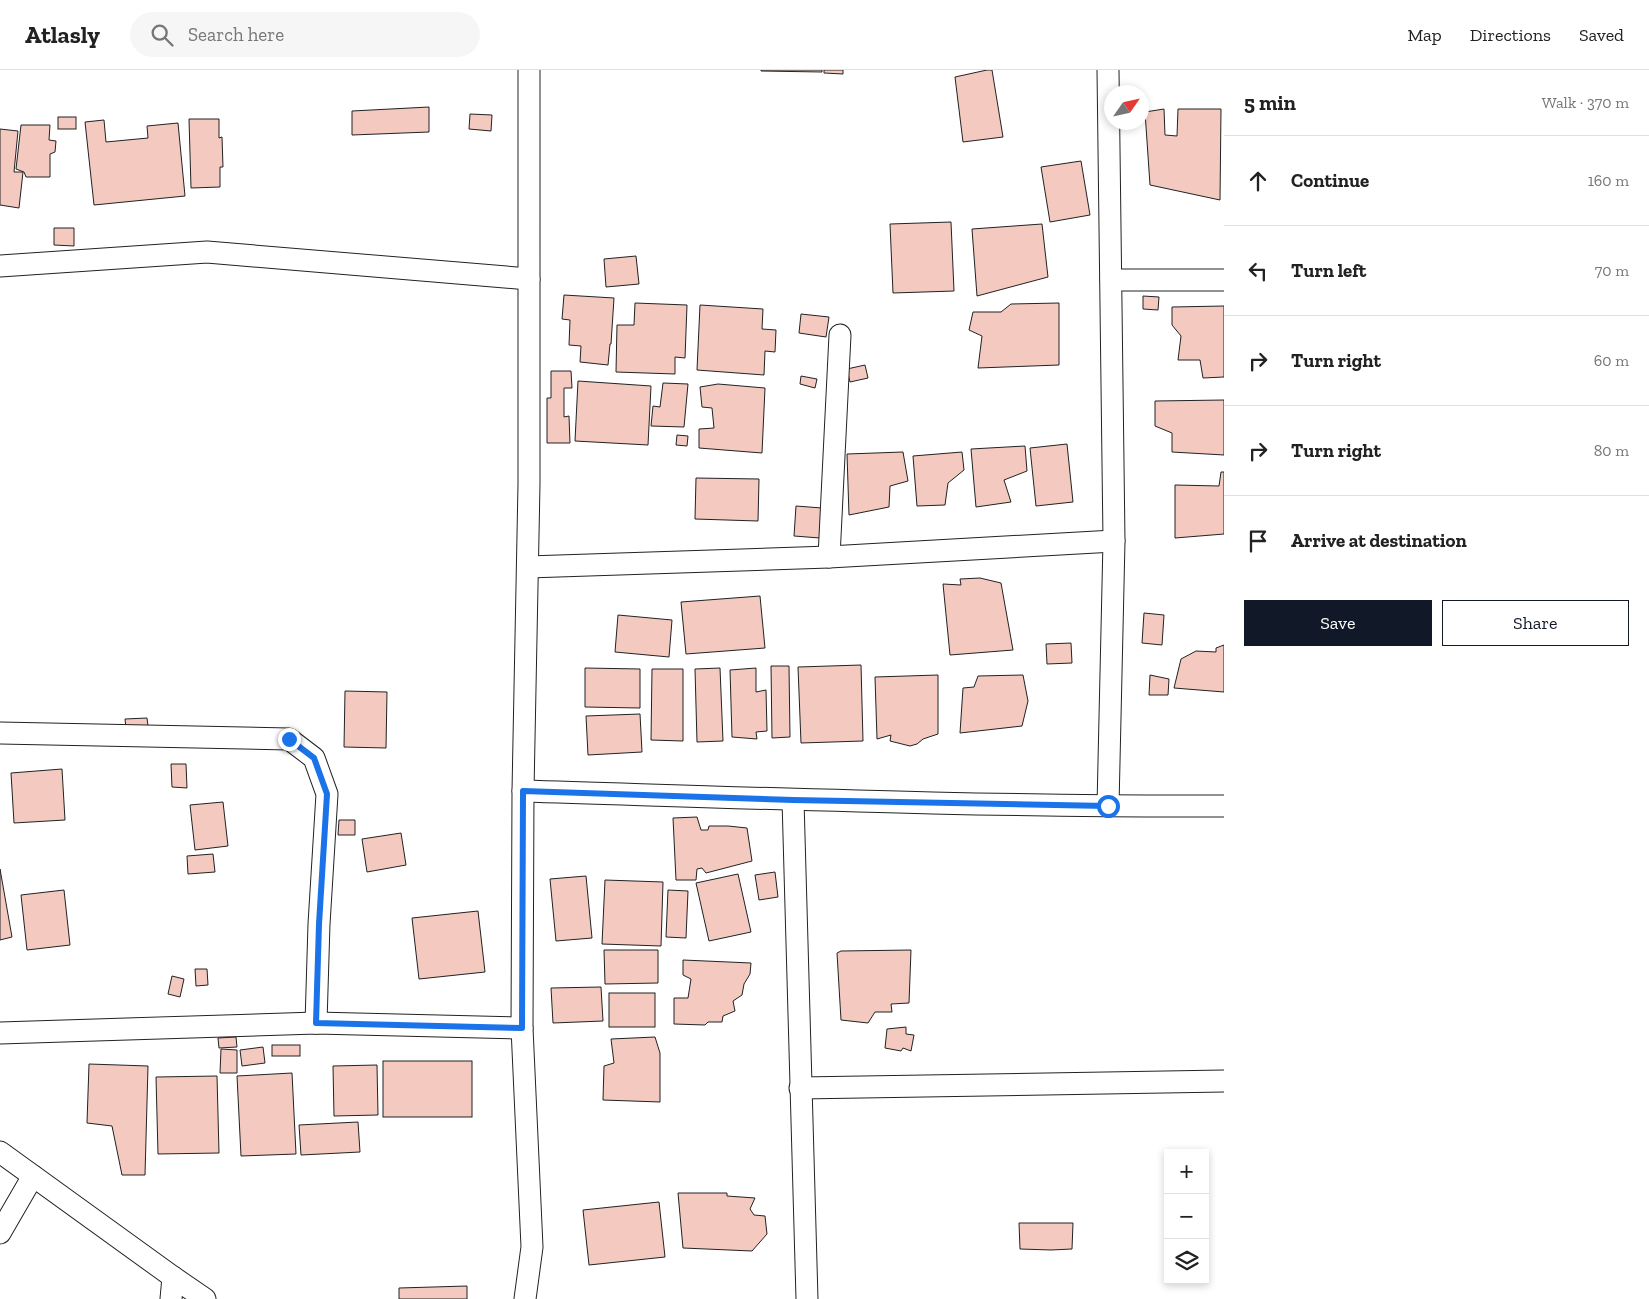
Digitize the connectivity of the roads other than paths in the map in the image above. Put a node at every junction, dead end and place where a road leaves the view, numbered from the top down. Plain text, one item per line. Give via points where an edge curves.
1 (529, 70) edge
2 (1108, 70) edge
3 (0, 266) edge
4 (528, 279) junction
5 (1111, 280) junction
6 (1224, 280) edge
7 (840, 335) dead end
8 (1114, 541) junction
9 (829, 557) junction
10 (528, 567) junction
11 (0, 733) edge
12 (523, 791) junction
13 (793, 800) junction
14 (1108, 806) junction
15 (1224, 806) edge
16 (316, 1023) junction
17 (522, 1028) junction
18 (0, 1033) edge
19 (1224, 1081) edge
20 (800, 1088) junction
21 (0, 1152) edge
22 (33, 1176) junction
23 (0, 1233) edge
24 (173, 1277) junction
25 (171, 1299) edge
26 (205, 1299) edge
27 (525, 1299) edge
28 (807, 1299) edge

1 - 4 street
2 - 5 street
3 - 4 street via 207,252
4 - 10 street
5 - 6 street
5 - 8 street
7 - 9 street
8 - 9 street
8 - 14 street
9 - 10 street
10 - 12 street
11 - 16 street via 289,739 314,758 327,794
12 - 13 street
12 - 17 street
13 - 14 street
13 - 20 street
14 - 15 street
16 - 17 street
16 - 18 street
17 - 27 street via 532,1247
19 - 20 street
20 - 28 street
21 - 22 street
22 - 23 street
22 - 24 street
24 - 25 street
24 - 26 street

